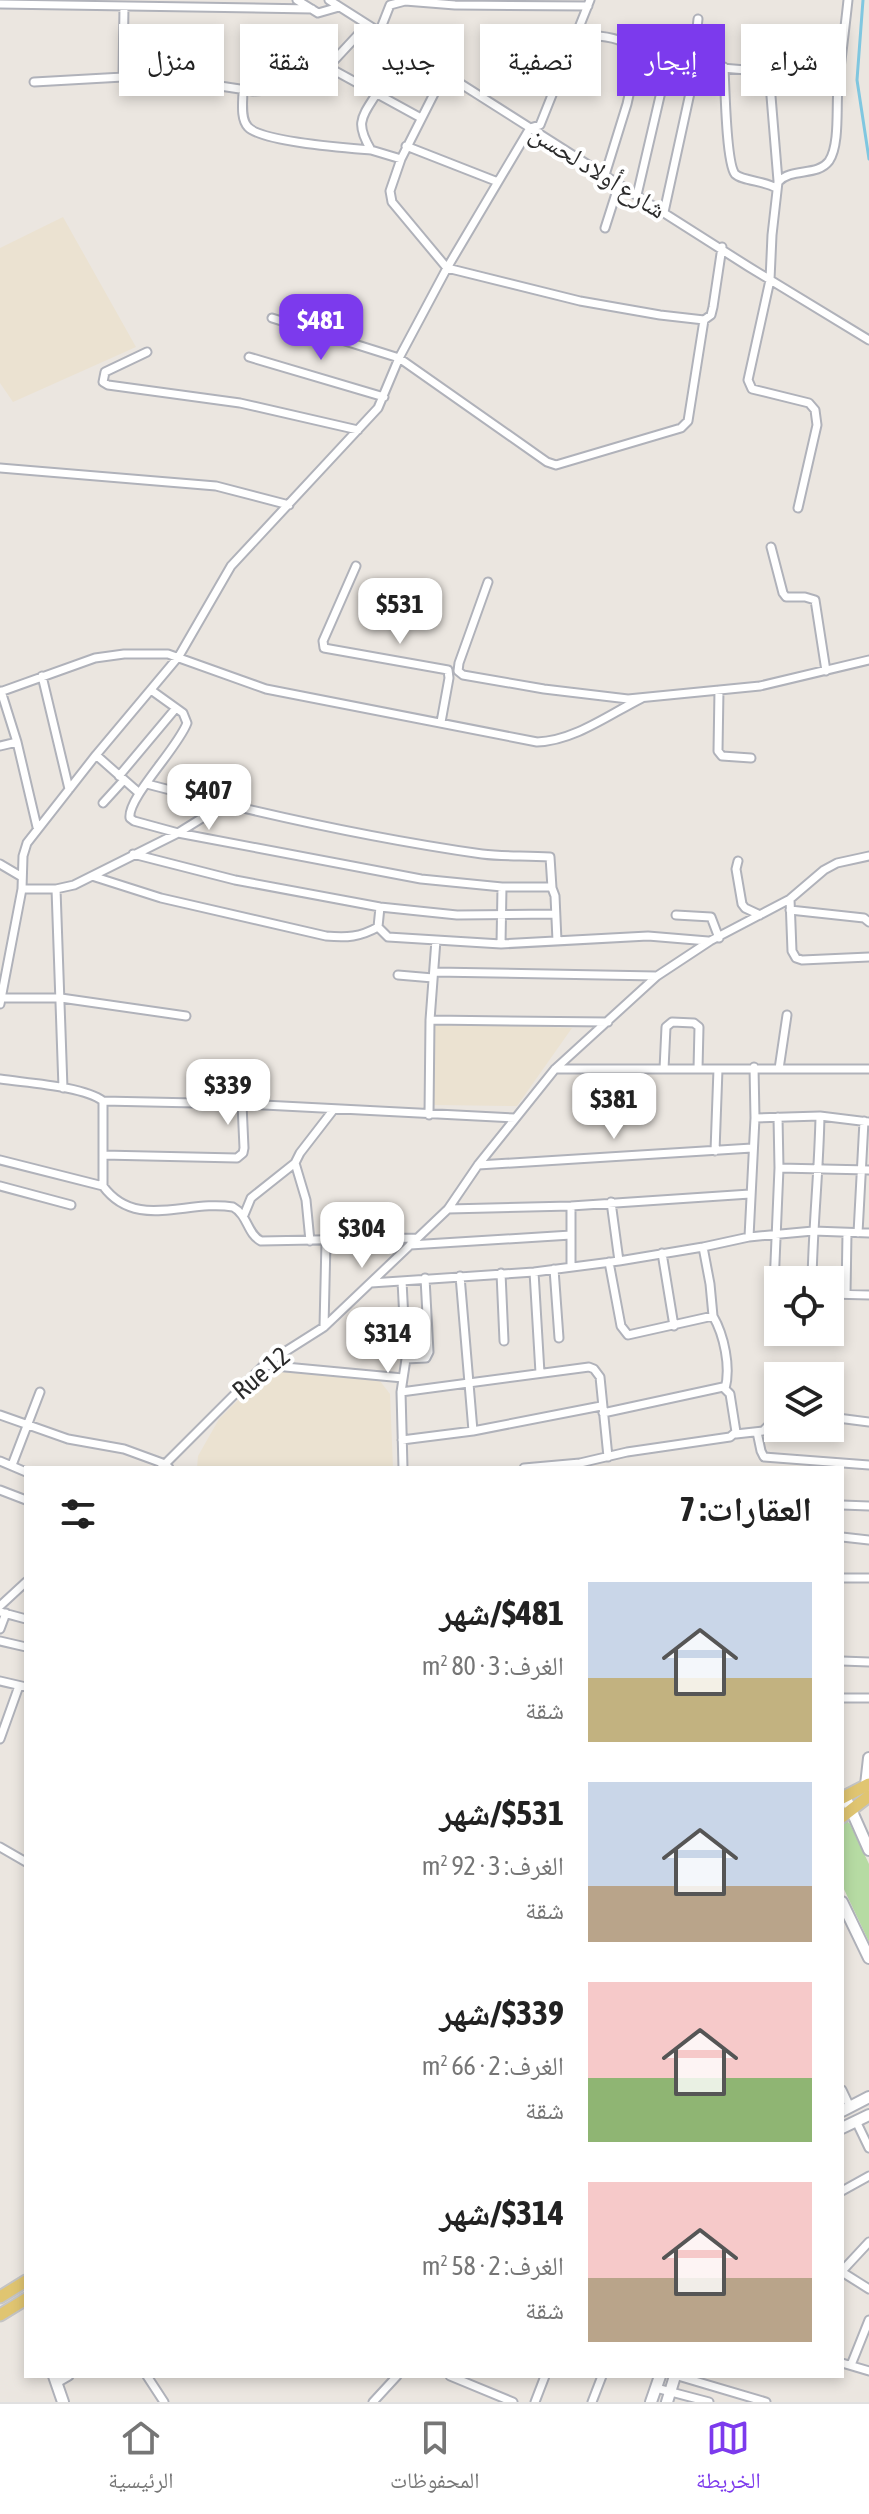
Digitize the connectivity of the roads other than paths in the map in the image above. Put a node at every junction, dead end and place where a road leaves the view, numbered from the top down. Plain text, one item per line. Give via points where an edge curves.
1 (297, 0) edge
2 (329, 0) edge
3 (848, 0) edge
4 (589, 3) edge
5 (0, 4) edge
6 (124, 6) junction
7 (339, 7) junction
8 (312, 9) junction
9 (698, 19) dead end
10 (124, 24) edge
11 (365, 24) edge
12 (383, 24) edge
13 (580, 24) edge
14 (698, 24) edge
15 (845, 24) edge
16 (354, 39) edge
17 (338, 56) edge
18 (119, 77) edge
19 (34, 82) dead end
20 (464, 87) edge
21 (725, 92) edge
22 (243, 96) edge
23 (375, 96) edge
24 (382, 96) edge
25 (432, 96) edge
26 (551, 96) edge
27 (629, 96) edge
28 (659, 96) edge
29 (689, 96) edge
30 (771, 96) edge
31 (838, 96) edge
32 (421, 118) junction
33 (530, 128) junction
34 (406, 146) junction
35 (371, 150) junction
36 (401, 159) junction
37 (605, 175) junction
38 (498, 182) junction
39 (619, 184) junction
40 (777, 185) junction
41 (637, 195) junction
42 (664, 212) junction
43 (605, 228) dead end
44 (722, 247) junction
45 (447, 268) junction
46 (770, 280) junction
47 (272, 318) dead end
48 (704, 320) junction
49 (869, 340) edge
50 (147, 352) dead end
51 (249, 357) dead end
52 (399, 358) junction
53 (384, 397) junction
54 (358, 430) junction
55 (0, 468) edge
56 (289, 505) junction
57 (798, 508) dead end
58 (771, 547) dead end
59 (356, 566) dead end
60 (488, 582) dead end
61 (179, 656) junction
62 (869, 660) edge
63 (826, 671) junction
64 (42, 676) junction
65 (151, 690) junction
66 (719, 690) junction
67 (1, 691) edge
68 (642, 698) junction
69 (176, 708) junction
70 (441, 722) junction
71 (17, 742) junction
72 (0, 746) edge
73 (96, 755) junction
74 (751, 758) dead end
75 (121, 778) junction
76 (147, 784) junction
77 (69, 789) junction
78 (138, 792) junction
79 (103, 803) dead end
80 (223, 805) junction
81 (37, 827) junction
82 (178, 833) junction
83 (133, 854) junction
84 (869, 856) edge
85 (738, 861) dead end
86 (0, 864) edge
87 (92, 876) junction
88 (22, 877) junction
89 (502, 887) junction
90 (552, 888) junction
91 (22, 889) junction
92 (56, 889) junction
93 (790, 899) junction
94 (380, 907) junction
95 (790, 910) junction
96 (554, 914) junction
97 (501, 915) junction
98 (676, 915) dead end
99 (760, 915) junction
100 (869, 922) edge
101 (378, 927) junction
102 (715, 939) junction
103 (436, 940) junction
104 (557, 941) junction
105 (501, 944) junction
106 (4, 955) edge
107 (869, 957) edge
108 (398, 975) dead end
109 (434, 975) junction
110 (657, 976) junction
111 (61, 998) junction
112 (1, 1001) edge
113 (787, 1015) dead end
114 (186, 1016) dead end
115 (430, 1020) junction
116 (608, 1022) junction
117 (754, 1067) junction
118 (555, 1069) junction
119 (664, 1069) junction
120 (698, 1069) junction
121 (718, 1069) junction
122 (779, 1069) junction
123 (869, 1069) edge
124 (0, 1079) edge
125 (63, 1088) junction
126 (103, 1101) junction
127 (242, 1104) junction
128 (334, 1109) junction
129 (429, 1115) junction
130 (820, 1116) junction
131 (778, 1117) junction
132 (515, 1118) junction
133 (755, 1118) junction
134 (866, 1122) edge
135 (752, 1148) junction
136 (715, 1151) junction
137 (103, 1155) junction
138 (0, 1160) edge
139 (295, 1163) junction
140 (478, 1165) junction
141 (779, 1168) junction
142 (819, 1169) junction
143 (865, 1170) edge
144 (0, 1186) edge
145 (103, 1186) junction
146 (750, 1194) junction
147 (611, 1202) junction
148 (71, 1205) dead end
149 (571, 1206) junction
150 (448, 1209) junction
151 (244, 1215) junction
152 (813, 1231) junction
153 (847, 1233) junction
154 (858, 1233) junction
155 (869, 1233) edge
156 (571, 1235) junction
157 (775, 1235) junction
158 (749, 1237) junction
159 (417, 1238) junction
160 (310, 1241) junction
161 (326, 1241) junction
162 (410, 1245) junction
163 (703, 1247) junction
164 (662, 1253) junction
165 (619, 1261) junction
166 (609, 1262) junction
167 (774, 1266) edge
168 (812, 1266) edge
169 (571, 1267) junction
170 (554, 1269) junction
171 (534, 1272) junction
172 (501, 1273) junction
173 (460, 1276) junction
174 (425, 1278) junction
175 (402, 1281) junction
176 (371, 1283) junction
177 (846, 1294) joint
178 (869, 1295) edge
179 (713, 1316) junction
180 (674, 1326) junction
181 (324, 1327) junction
182 (559, 1338) dead end
183 (504, 1341) dead end
184 (406, 1359) junction
185 (264, 1365) junction
186 (540, 1373) junction
187 (403, 1378) junction
188 (468, 1385) junction
189 (725, 1389) junction
190 (40, 1392) dead end
191 (401, 1392) junction
192 (602, 1410) junction
193 (0, 1415) edge
194 (844, 1419) edge
195 (869, 1422) edge
196 (27, 1425) junction
197 (764, 1430) edge
198 (473, 1431) junction
199 (757, 1432) junction
200 (736, 1434) junction
201 (402, 1440) junction
202 (608, 1457) junction
203 (0, 1461) edge
204 (12, 1465) junction
205 (869, 1465) edge
206 (163, 1466) edge
207 (166, 1466) edge
208 (403, 1466) edge
209 (546, 1466) edge
210 (24, 1471) edge
211 (0, 1490) edge
212 (24, 1499) edge
213 (844, 1505) edge
214 (869, 1506) edge
215 (844, 1537) edge
216 (869, 1540) edge
217 (844, 1578) edge
218 (869, 1578) edge
219 (24, 1584) edge
220 (2, 1610) edge
221 (24, 1618) edge
222 (0, 1629) edge
223 (0, 1641) edge
224 (24, 1647) edge
225 (844, 1661) edge
226 (869, 1662) edge
227 (0, 1681) edge
228 (23, 1686) edge
229 (844, 1698) edge
230 (869, 1698) edge
231 (0, 1739) edge
232 (869, 1758) edge
233 (868, 1789) edge
234 (844, 1797) edge
235 (847, 1814) edge
236 (0, 1847) edge
237 (869, 1850) edge
238 (24, 1861) edge
239 (844, 1907) edge
240 (869, 1958) edge
241 (869, 2097) edge
242 (846, 2109) edge
243 (869, 2115) edge
244 (856, 2121) junction
245 (844, 2127) edge
246 (869, 2148) edge
247 (869, 2176) edge
248 (844, 2190) edge
249 (869, 2242) edge
250 (844, 2270) edge
251 (844, 2273) edge
252 (24, 2283) edge
253 (869, 2289) edge
254 (0, 2297) edge
255 (24, 2300) edge
256 (0, 2315) edge
257 (869, 2320) edge
258 (846, 2364) edge
259 (869, 2371) edge
260 (148, 2378) edge
261 (395, 2378) edge
262 (455, 2378) edge
263 (544, 2378) edge
264 (601, 2378) edge
265 (659, 2378) edge
266 (675, 2378) edge
267 (683, 2378) edge
268 (55, 2380) edge
269 (656, 2388) junction
270 (669, 2397) edge
271 (63, 2402) edge
272 (164, 2402) edge
273 (373, 2402) edge
274 (513, 2402) edge
275 (535, 2402) edge
276 (592, 2402) edge
277 (651, 2402) edge
278 (709, 2402) edge
279 (766, 2402) edge

1 - 8 street
2 - 7 street, شارع أولاد لحسن
3 - 15 street
4 - 12 street via 405,1 390,5
4 - 13 street
5 - 6 street
6 - 8 street
6 - 10 street
7 - 8 street via 322,13
7 - 11 street, شارع أولاد لحسن
9 - 14 street
16 - 17 street
18 - 19 street
20 - 33 street, شارع أولاد لحسن
21 - 40 street via 733,169 740,177
22 - 35 street via 243,118 261,135
23 - 35 street via 360,125
24 - 32 street
25 - 32 street
26 - 33 street via 540,125
27 - 37 street
28 - 41 street
29 - 42 street
30 - 40 street
31 - 40 street via 829,160 813,170 786,175
32 - 34 street
33 - 37 street, شارع أولاد لحسن
33 - 38 street
34 - 36 street
34 - 38 street
35 - 36 street
36 - 45 street via 390,191 392,202
37 - 39 street, شارع أولاد لحسن
38 - 45 street
39 - 41 street, شارع أولاد لحسن
39 - 43 street
40 - 46 street
41 - 42 street, شارع أولاد لحسن
42 - 44 street, شارع أولاد لحسن
44 - 46 street, شارع أولاد لحسن
44 - 48 street via 713,307
45 - 48 street via 580,301
45 - 52 street
46 - 49 street, شارع أولاد لحسن
46 - 57 street via 748,384 756,391 809,403 815,410 817,425
47 - 52 street
48 - 52 street via 688,421 681,428 556,465
50 - 54 street via 105,372 103,382 240,403
51 - 53 street
52 - 53 street
53 - 54 street
54 - 56 street
55 - 56 street via 216,486
56 - 61 street via 231,566
58 - 63 street via 786,597 815,600
59 - 70 street via 324,648 448,670
60 - 68 street via 459,663 461,674 617,699
61 - 64 street via 95,658
61 - 65 street
61 - 70 street via 266,689
62 - 63 street
63 - 66 street
64 - 67 street
64 - 77 street
65 - 69 street
65 - 73 street
66 - 68 street
66 - 74 street via 718,751 729,758
67 - 71 street
68 - 70 street via 552,742
69 - 75 street
69 - 76 street via 185,716 185,728
71 - 72 street
71 - 81 street
73 - 75 street
73 - 77 street
75 - 78 street
75 - 79 street
76 - 78 street
76 - 80 street
77 - 81 street
78 - 82 street via 128,813 132,820
80 - 82 street
80 - 90 street via 486,854 550,857
81 - 88 street via 23,856
82 - 83 street
82 - 89 street via 421,879
83 - 87 street
83 - 94 street via 235,880
84 - 93 street, Rue 12 via 824,870
85 - 99 street via 742,904
86 - 88 street
87 - 92 street
87 - 101 street via 161,898 326,936 349,938
88 - 91 street
89 - 90 street
89 - 97 street
90 - 96 street
91 - 92 street
91 - 106 street
92 - 111 street
93 - 95 street
93 - 99 street, Rue 12
94 - 97 street
94 - 101 street
95 - 100 street
95 - 107 street via 792,951 798,959
96 - 97 street
96 - 104 street
97 - 105 street
98 - 102 street via 711,917
99 - 102 street, Rue 12
101 - 103 street via 388,937
102 - 104 street
102 - 110 street, Rue 12
103 - 105 street
103 - 109 street
104 - 105 street
106 - 112 street
108 - 109 street
109 - 110 street
109 - 115 street
110 - 116 street, Rue 12
111 - 112 street
111 - 114 street
111 - 125 street
113 - 122 street
115 - 116 street
115 - 129 street
116 - 118 street, Rue 12
117 - 121 street
117 - 122 street
117 - 133 street
118 - 119 street
118 - 132 street, Rue 12
119 - 120 street
119 - 120 street via 666,1027 672,1022 698,1025
120 - 121 street
121 - 136 street
122 - 123 street
124 - 125 street
125 - 126 street
126 - 127 street
126 - 137 street
127 - 128 street
127 - 137 street via 244,1148 237,1158
128 - 129 street
128 - 139 street
129 - 132 street
130 - 131 street
130 - 134 street
130 - 142 street
131 - 133 street
131 - 141 street
132 - 140 street, Rue 12
133 - 135 street
134 - 143 street
135 - 136 street
135 - 146 street
136 - 140 street
137 - 145 street
138 - 145 street
139 - 151 street via 251,1198
139 - 160 street
140 - 150 street, Rue 12
141 - 142 street
141 - 157 street
142 - 143 street
142 - 152 street
143 - 154 street
144 - 148 street
145 - 151 street via 134,1210 229,1205
146 - 147 street
146 - 158 street
147 - 149 street
147 - 165 street
149 - 150 street
149 - 156 street
150 - 159 street, Rue 12
151 - 160 street via 261,1241
152 - 153 street
152 - 157 street
152 - 168 street
153 - 154 street
153 - 177 street
154 - 155 street
156 - 162 street
156 - 169 street
157 - 158 street
157 - 167 street
158 - 163 street
159 - 161 street
159 - 162 street, Rue 12
160 - 161 street
161 - 181 street
162 - 176 street, Rue 12
163 - 164 street
163 - 179 street
164 - 165 street
164 - 180 street
165 - 166 street
166 - 169 street
166 - 180 street via 625,1334
169 - 170 street
170 - 171 street
170 - 182 street
171 - 172 street
171 - 186 street
172 - 173 street
172 - 183 street
173 - 174 street
173 - 188 street
174 - 175 street
174 - 184 street via 429,1352 426,1358
175 - 176 street
175 - 184 street
176 - 181 street, Rue 12
177 - 178 street
179 - 180 street
179 - 189 street via 727,1363
181 - 185 street, Rue 12
184 - 187 street
185 - 187 street
185 - 207 street, Rue 12
186 - 188 street
186 - 192 street via 594,1369 600,1377
187 - 191 street
188 - 191 street
188 - 198 street
189 - 192 street
189 - 200 street
190 - 196 street
191 - 201 street
192 - 198 street
192 - 202 street
193 - 196 street
194 - 195 street
196 - 204 street
196 - 206 street via 124,1449
197 - 199 street
198 - 201 street
199 - 200 street
199 - 205 street via 764,1457
200 - 202 street
201 - 208 street
202 - 209 street
203 - 204 street
204 - 210 street
211 - 212 street
213 - 214 street
215 - 216 street
217 - 218 street
219 - 220 street
220 - 221 street
220 - 222 street
223 - 224 street
225 - 226 street
227 - 228 street
228 - 231 street
229 - 230 street
232 - 233 street
233 - 234 main road
233 - 235 main road
235 - 237 street
236 - 238 street
239 - 240 street
241 - 242 street
243 - 244 street
244 - 245 street
244 - 246 street
247 - 248 street
249 - 250 street
251 - 253 street
252 - 254 main road
255 - 256 main road
257 - 258 street
258 - 259 street
260 - 272 street
261 - 273 street
262 - 274 street
263 - 275 street
264 - 276 street
265 - 269 street
266 - 270 street
267 - 279 street
268 - 271 street
269 - 270 street
269 - 277 street
270 - 278 street

